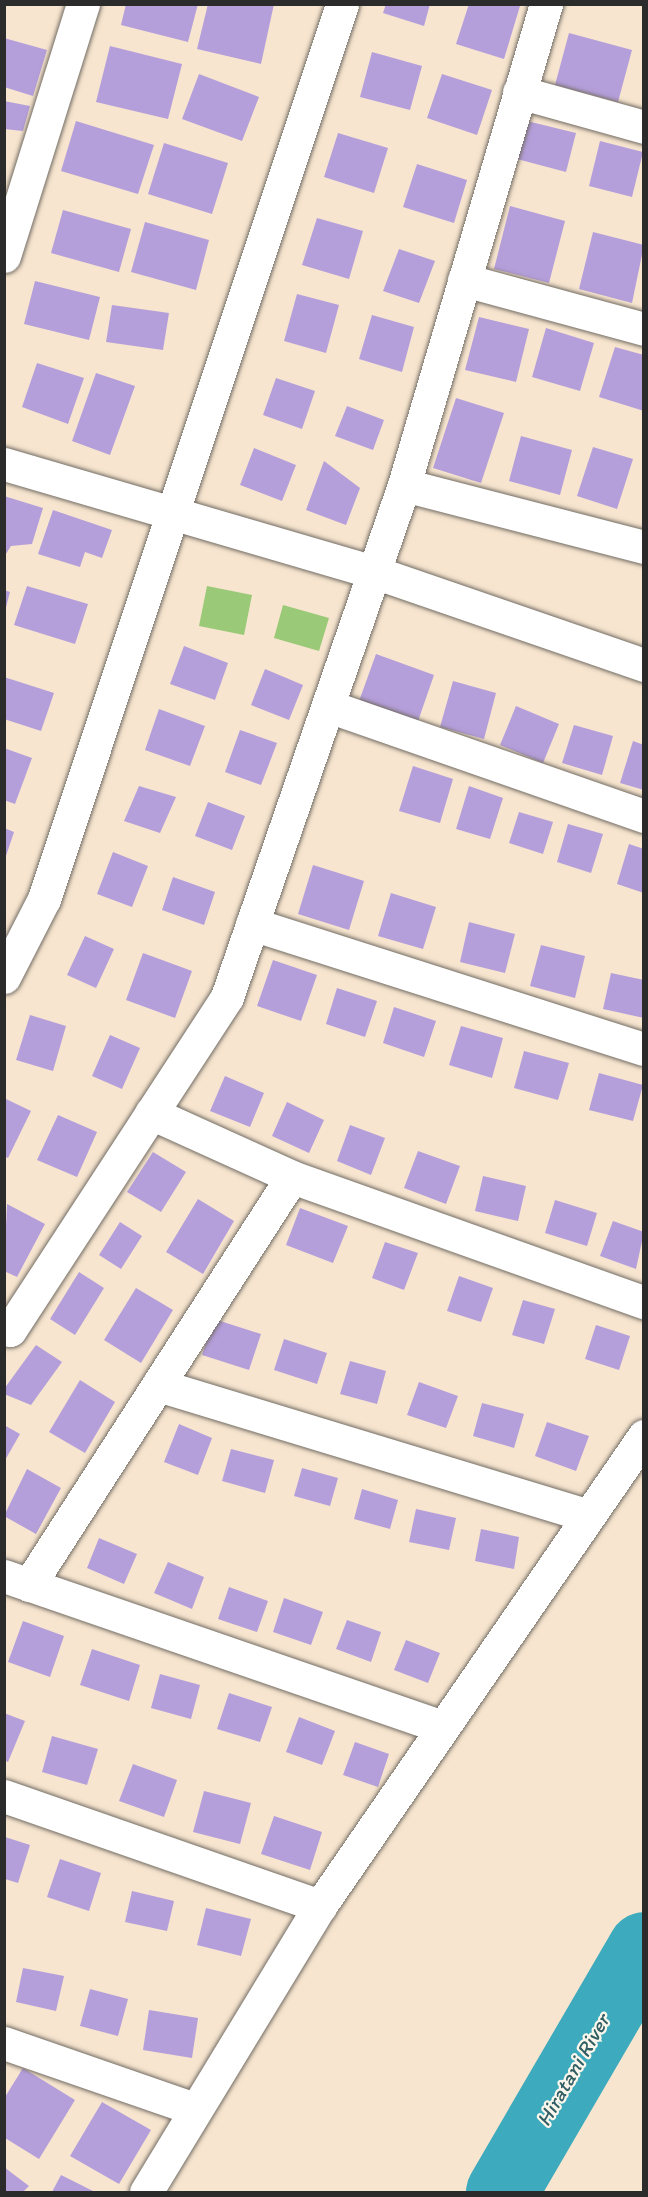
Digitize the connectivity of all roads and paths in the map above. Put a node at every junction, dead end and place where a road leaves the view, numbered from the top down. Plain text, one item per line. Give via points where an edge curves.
1 (83, 4) edge
2 (342, 4) edge
3 (546, 4) edge
4 (519, 92) junction
5 (644, 127) edge
6 (7, 236) edge
7 (464, 280) junction
8 (644, 329) edge
9 (4, 464) edge
10 (404, 485) junction
11 (177, 511) junction
12 (644, 547) edge
13 (374, 572) junction
14 (644, 664) edge
15 (328, 706) junction
16 (644, 816) edge
17 (252, 924) junction
18 (4, 977) edge
19 (644, 1049) edge
20 (151, 1113) junction
21 (292, 1177) junction
22 (644, 1302) edge
23 (6, 1332) edge
24 (158, 1385) junction
25 (644, 1436) edge
26 (586, 1515) junction
27 (17, 1581) edge
28 (440, 1726) junction
29 (4, 1796) edge
30 (320, 1906) junction
31 (4, 2043) edge
32 (195, 2109) junction
33 (146, 2193) edge

1 - 6 street
2 - 11 street
3 - 4 street
4 - 5 street
4 - 7 street
7 - 8 street
7 - 10 street
9 - 11 street
10 - 12 street
10 - 13 street
11 - 13 street
11 - 18 street via 44,899
13 - 14 street
13 - 15 street
15 - 16 street
15 - 17 street
17 - 19 street
17 - 20 street via 227,997
20 - 21 street
20 - 23 street
21 - 22 street
21 - 24 street
24 - 26 street
24 - 27 street
25 - 26 street
26 - 28 street
27 - 28 street
28 - 30 street
29 - 30 street
30 - 32 street
31 - 32 street
32 - 33 street

